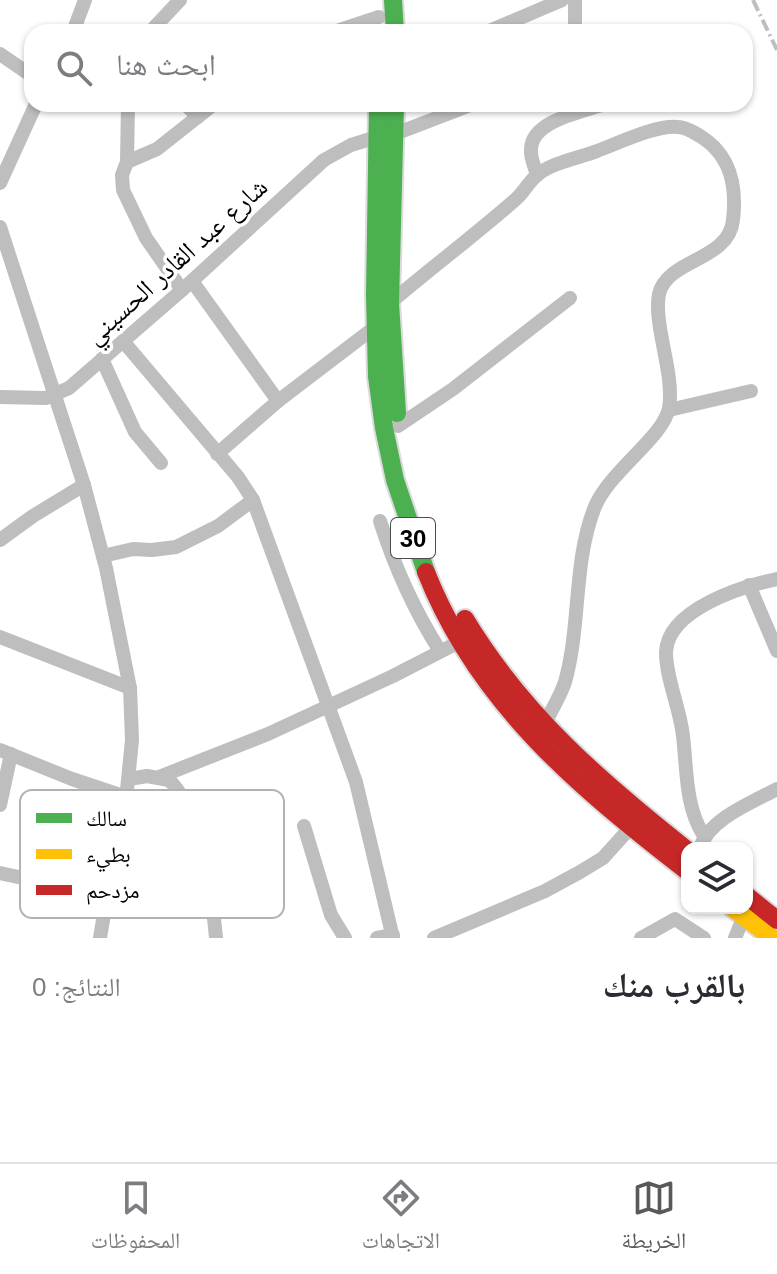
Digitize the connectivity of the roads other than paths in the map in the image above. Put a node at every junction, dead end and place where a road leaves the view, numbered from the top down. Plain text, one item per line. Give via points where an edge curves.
1 (85, 0) edge
2 (180, 0) edge
3 (393, 0) edge
4 (562, 0) edge
5 (575, 0) edge
6 (379, 16) edge
7 (76, 24) edge
8 (158, 24) edge
9 (356, 24) edge
10 (394, 24) edge
11 (506, 24) edge
12 (575, 24) edge
13 (0, 54) edge
14 (24, 70) edge
15 (32, 112) edge
16 (128, 112) edge
17 (193, 112) edge
18 (204, 112) edge
19 (380, 112) edge
20 (393, 112) edge
21 (451, 112) edge
22 (584, 112) edge
23 (198, 117) junction
24 (386, 135) junction
25 (127, 162) junction
26 (3, 165) edge
27 (537, 175) junction
28 (0, 183) edge
29 (0, 227) edge
30 (187, 286) junction
31 (570, 298) dead end
32 (390, 303) junction
33 (375, 327) junction
34 (123, 341) junction
35 (102, 359) junction
36 (751, 391) dead end
37 (54, 396) junction
38 (0, 397) edge
39 (278, 401) junction
40 (669, 410) junction
41 (398, 426) junction
42 (217, 454) junction
43 (161, 463) dead end
44 (84, 485) junction
45 (253, 500) junction
46 (380, 521) dead end
47 (0, 540) edge
48 (103, 556) junction
49 (777, 579) edge
50 (749, 585) junction
51 (0, 637) edge
52 (461, 641) junction
53 (440, 651) junction
54 (777, 651) edge
55 (130, 688) junction
56 (330, 705) junction
57 (544, 725) junction
58 (5, 752) edge
59 (159, 777) junction
60 (129, 779) junction
61 (777, 789) edge
62 (105, 790) edge
63 (127, 790) edge
64 (179, 790) edge
65 (0, 805) edge
66 (304, 826) dead end
67 (630, 828) junction
68 (702, 842) edge
69 (681, 845) edge
70 (681, 866) edge
71 (0, 873) edge
72 (20, 877) edge
73 (753, 901) edge
74 (739, 914) edge
75 (742, 914) edge
76 (103, 918) edge
77 (214, 918) edge
78 (777, 920) edge
79 (393, 937) edge
80 (737, 937) edge
81 (100, 938) edge
82 (216, 938) edge
83 (345, 938) edge
84 (377, 938) edge
85 (434, 938) edge
86 (641, 938) edge
87 (704, 938) edge
88 (772, 938) edge

1 - 7 street
2 - 8 street
3 - 10 main road
4 - 11 street
5 - 12 street
6 - 9 street
13 - 14 street
15 - 26 street
16 - 25 street
17 - 23 street
18 - 23 street
19 - 24 main road, 30
20 - 24 main road, 30
21 - 24 street, شارع عبد القادر الحسيني
22 - 27 street via 540,131 531,149
23 - 25 street via 157,149
24 - 30 street, شارع عبد القادر الحسيني via 324,160
24 - 32 main road, 30
24 - 33 main road, 30
25 - 30 street via 122,183 129,204 154,252
26 - 28 street
27 - 32 street via 517,198
27 - 40 street via 631,138 675,127 706,139 723,156 734,189 731,232 717,248 670,277 660,292
29 - 37 street
30 - 34 street, شارع عبد القادر الحسيني
30 - 39 street
31 - 41 street
32 - 41 main road, 30
33 - 39 street
33 - 52 main road, 30 via 391,468 417,551
34 - 35 street, شارع عبد القادر الحسيني
34 - 42 street
35 - 37 street, شارع عبد القادر الحسيني
35 - 43 street via 135,432
36 - 40 street
37 - 38 street
37 - 44 street
39 - 42 street
40 - 57 street via 593,509 564,684
41 - 57 main road, 30 via 410,482 448,587 489,658
42 - 45 street
44 - 47 street
44 - 48 street
45 - 48 street via 176,547
45 - 56 street
46 - 53 street via 411,601
48 - 55 street
49 - 50 street
50 - 54 street
50 - 68 street via 713,600 668,639 689,797
51 - 55 street
52 - 53 street
52 - 67 main road, 30 via 537,744
53 - 56 street
55 - 60 street
56 - 59 street
56 - 79 street via 356,782
57 - 69 main road, 30 via 602,782
58 - 62 street
58 - 65 street
59 - 60 street
59 - 64 street
60 - 63 street
61 - 68 street via 720,822
66 - 83 street via 331,915
67 - 70 main road, 30
67 - 85 street via 603,858 580,872
71 - 72 street
73 - 78 main road
74 - 80 street
75 - 88 main road
76 - 81 street
77 - 82 street
79 - 84 street
86 - 87 street via 675,919

